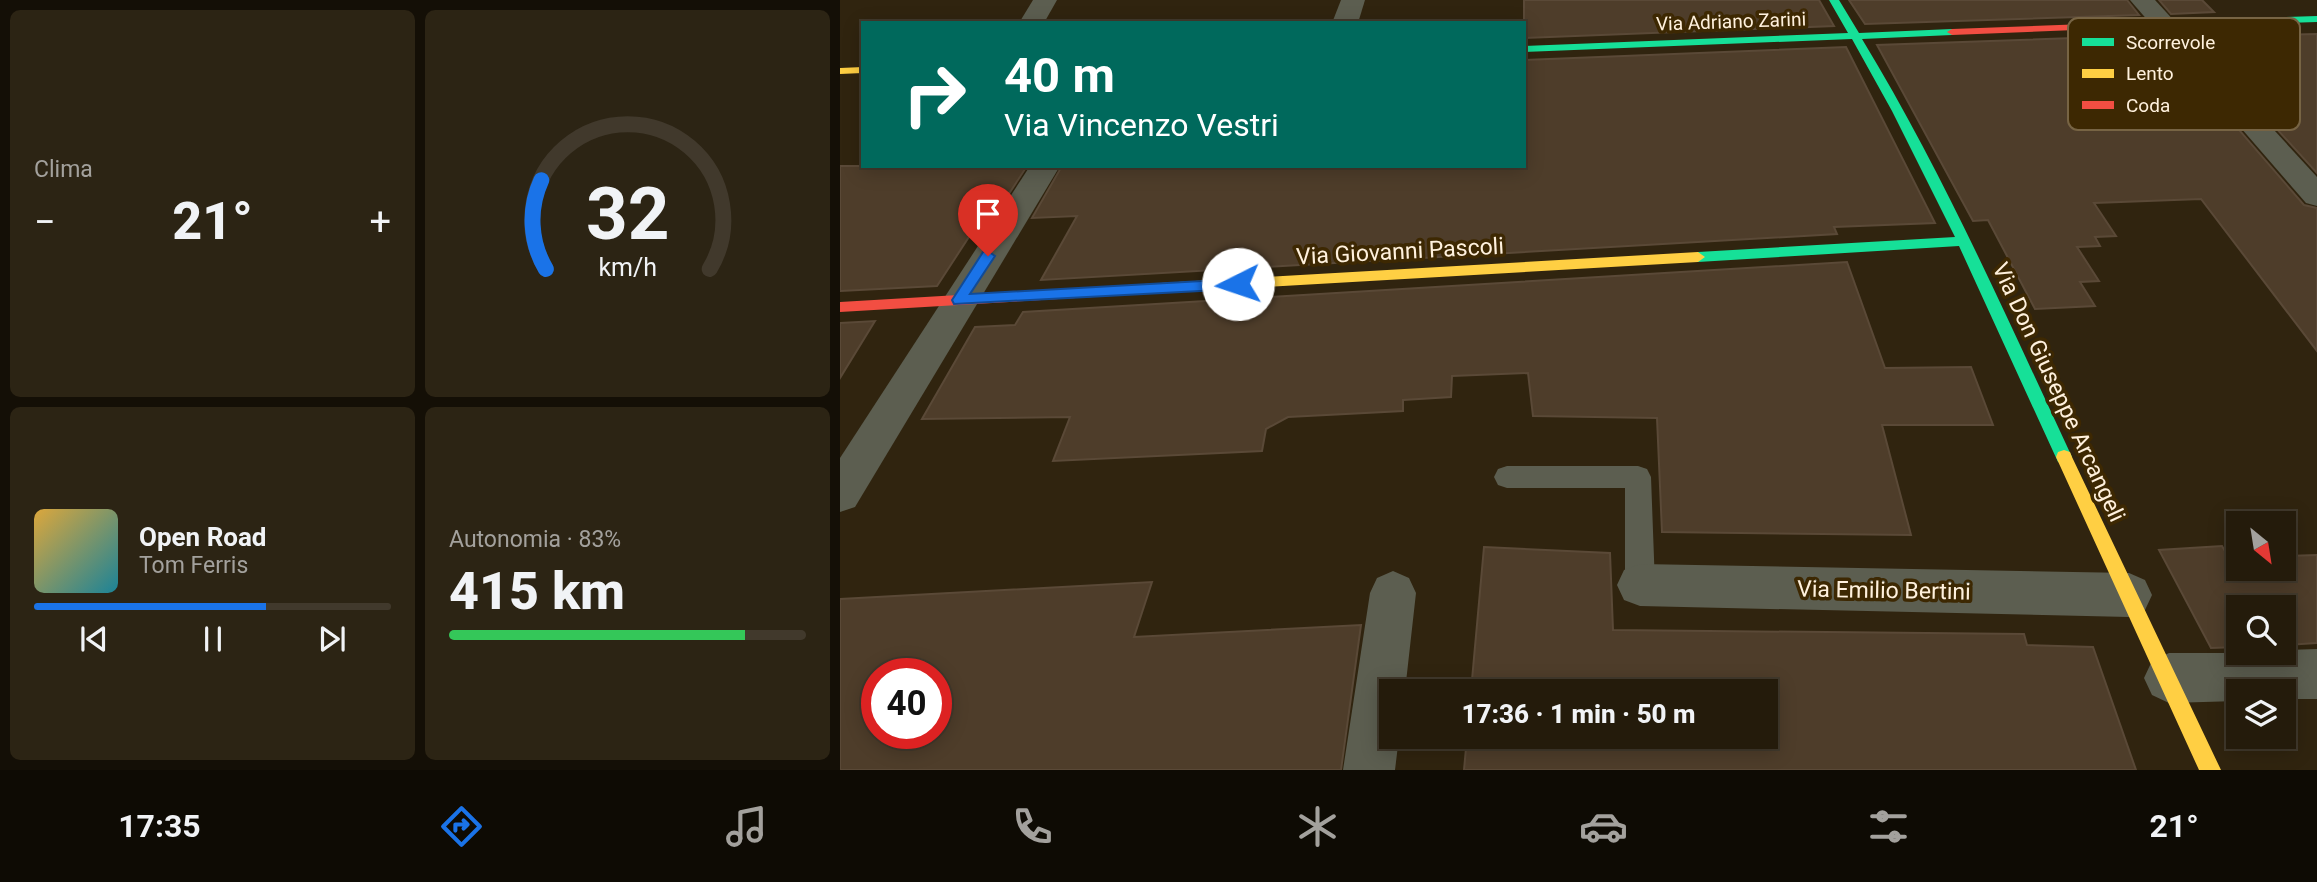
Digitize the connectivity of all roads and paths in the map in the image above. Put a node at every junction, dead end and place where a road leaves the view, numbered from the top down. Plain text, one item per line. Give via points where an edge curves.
1 (1045, 0) edge
2 (1353, 0) edge
3 (1834, 0) edge
4 (2142, 0) edge
5 (2159, 18) edge
6 (1032, 21) edge
7 (1346, 21) edge
8 (2068, 27) edge
9 (1857, 37) junction
10 (1526, 49) edge
11 (861, 70) edge
12 (840, 71) edge
13 (2259, 130) edge
14 (1044, 168) edge
15 (2317, 196) edge
16 (1964, 241) junction
17 (959, 300) junction
18 (840, 307) edge
19 (1507, 478) dead end
20 (840, 494) edge
21 (1640, 585) joint
22 (1393, 593) dead end
23 (2129, 595) junction
24 (2317, 674) edge
25 (2169, 678) junction
26 (1369, 770) edge
27 (2210, 770) edge

1 - 6 street
2 - 7 street
3 - 9 street, Via Don Giuseppe Arcangeli
4 - 5 street
8 - 9 street, Via Adriano Zarini
9 - 10 street, Via Adriano Zarini
9 - 16 street, Via Don Giuseppe Arcangeli
11 - 12 street
13 - 15 street
14 - 17 street
16 - 17 street, Via Giovanni Pascoli
16 - 23 street, Via Don Giuseppe Arcangeli
17 - 18 street, Via Giovanni Pascoli
17 - 20 street
19 - 21 lane via 1638,477
21 - 23 street, Via Emilio Bertini
22 - 26 street
23 - 25 street, Via Don Giuseppe Arcangeli
24 - 25 street
25 - 27 street, Via Don Giuseppe Arcangeli

